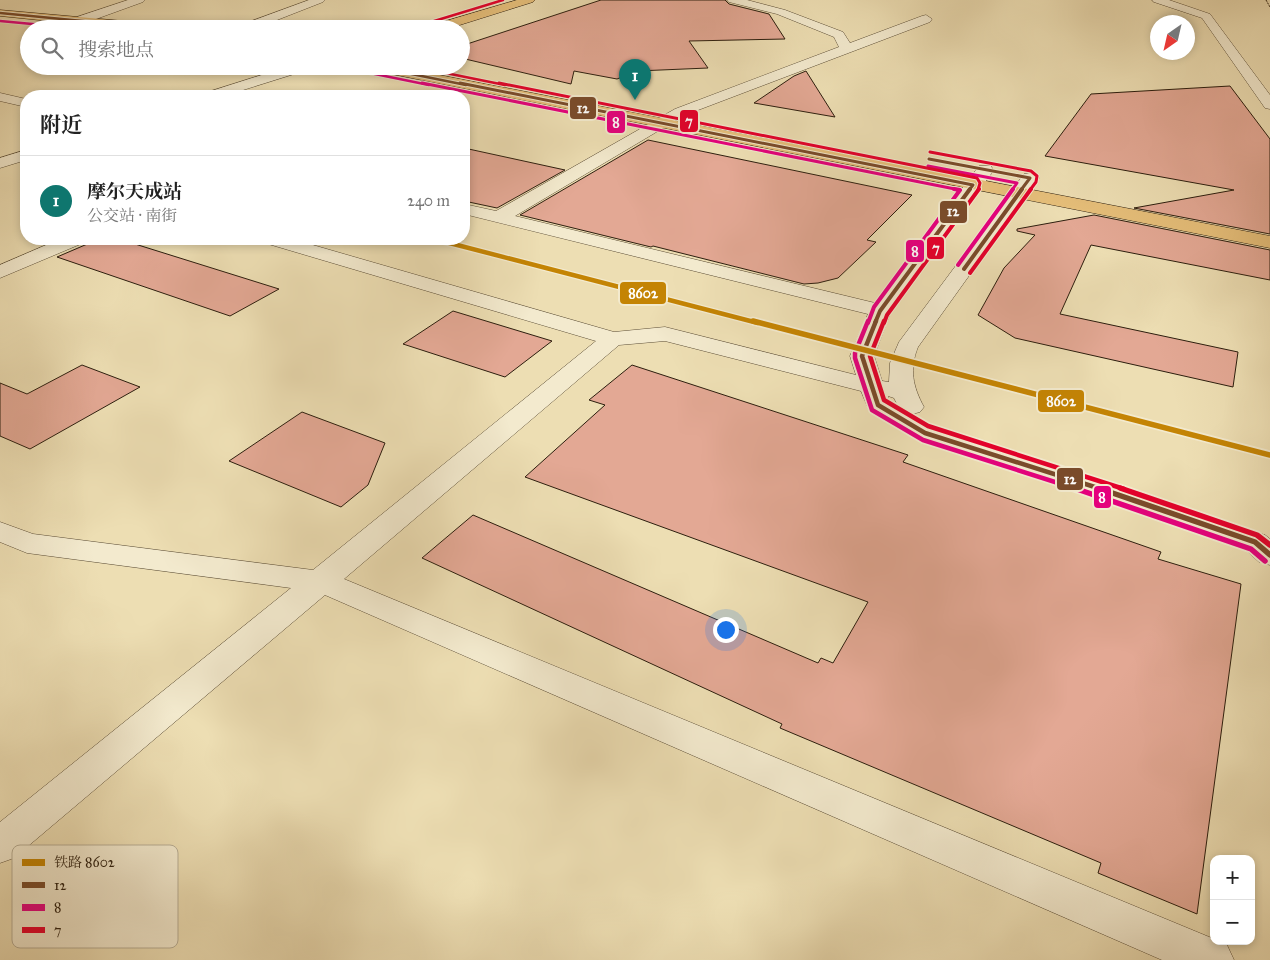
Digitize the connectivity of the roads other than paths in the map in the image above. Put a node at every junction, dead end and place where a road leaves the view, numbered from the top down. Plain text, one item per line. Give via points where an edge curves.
1 (139, 0) edge
2 (319, 0) edge
3 (529, 0) edge
4 (733, 0) edge
5 (1158, 0) edge
6 (0, 13) edge
7 (926, 19) dead end
8 (53, 20) edge
9 (93, 20) edge
10 (266, 20) edge
11 (463, 20) edge
12 (0, 21) edge
13 (20, 22) edge
14 (846, 48) junction
15 (470, 74) edge
16 (276, 75) edge
17 (416, 75) edge
18 (229, 90) edge
19 (0, 97) edge
20 (20, 102) edge
21 (1270, 105) edge
22 (680, 112) junction
23 (661, 124) junction
24 (20, 156) edge
25 (2, 161) edge
26 (20, 165) edge
27 (979, 177) junction
28 (1024, 186) junction
29 (1085, 188) dead end
30 (470, 211) edge
31 (498, 218) junction
32 (1270, 242) edge
33 (62, 245) edge
34 (292, 245) edge
35 (0, 272) edge
36 (880, 311) junction
37 (613, 339) junction
38 (871, 386) junction
39 (904, 392) junction
40 (924, 433) junction
41 (0, 531) edge
42 (1270, 554) edge
43 (320, 582) junction
44 (0, 846) edge
45 (1212, 960) edge

1 - 9 street
2 - 10 street
3 - 11 main road
4 - 14 street via 781,12 839,34
5 - 21 street via 1206,16
6 - 8 main road
7 - 14 street
12 - 13 main road
14 - 22 street
15 - 22 main road
16 - 18 street
17 - 23 main road
19 - 20 street
22 - 23 street
22 - 27 main road
23 - 27 main road
23 - 31 street
24 - 25 street
25 - 26 street
27 - 28 main road
27 - 36 street
28 - 29 main road
28 - 32 main road
28 - 39 street via 906,347 899,369
30 - 31 street
31 - 36 street
33 - 35 street
34 - 37 street
36 - 38 street via 862,356
37 - 38 street via 664,334
37 - 43 street
38 - 39 street
38 - 40 street via 878,405
39 - 40 street
40 - 42 street via 1255,542
41 - 43 street via 27,543
43 - 44 street
43 - 45 street

